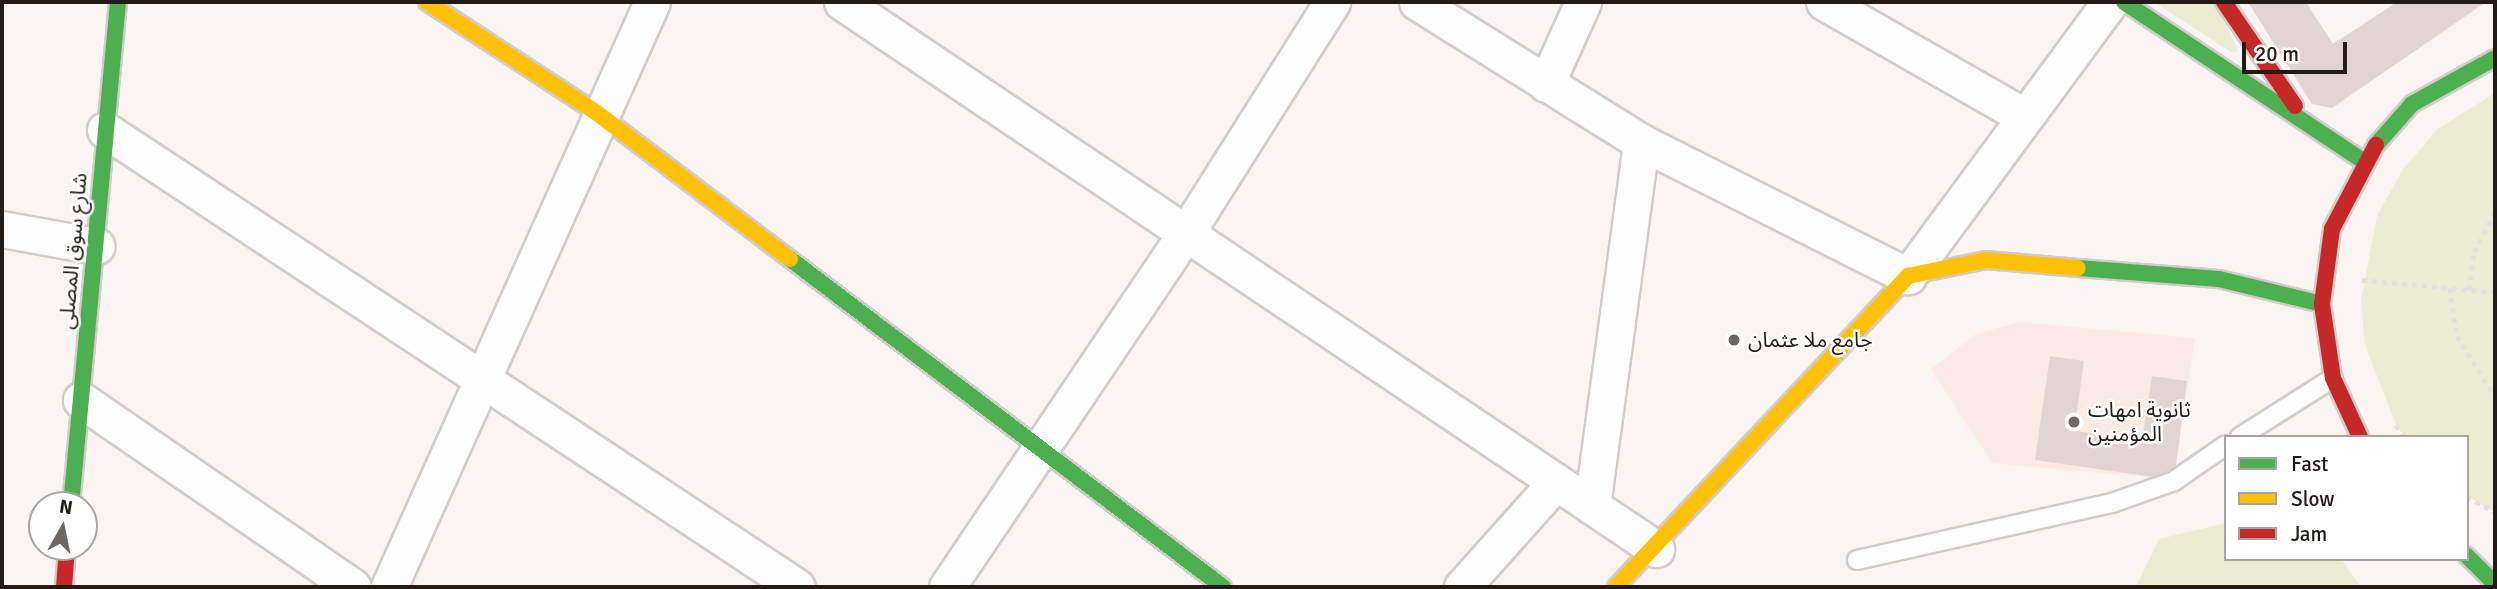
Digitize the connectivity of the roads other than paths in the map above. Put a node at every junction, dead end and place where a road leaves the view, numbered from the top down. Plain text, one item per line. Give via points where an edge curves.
1 (118, 2) edge
2 (427, 2) edge
3 (652, 2) edge
4 (842, 2) edge
5 (1332, 2) edge
6 (1417, 2) edge
7 (1583, 2) edge
8 (1824, 2) edge
9 (2110, 2) edge
10 (2124, 2) edge
11 (2224, 2) edge
12 (1466, 15) edge
13 (2495, 58) edge
14 (1546, 84) junction
15 (597, 113) junction
16 (2024, 117) junction
17 (2306, 122) junction
18 (105, 130) junction
19 (1641, 142) junction
20 (2363, 161) junction
21 (2, 229) edge
22 (1188, 230) junction
23 (96, 246) junction
24 (1908, 276) junction
25 (2322, 304) junction
26 (483, 374) junction
27 (2333, 378) junction
28 (81, 400) junction
29 (2242, 435) edge
30 (2359, 435) edge
31 (2224, 447) edge
32 (1039, 449) junction
33 (1556, 482) junction
34 (72, 491) edge
35 (1592, 506) junction
36 (2469, 537) edge
37 (2486, 545) dead end
38 (1656, 549) junction
39 (2469, 558) edge
40 (1857, 560) dead end
41 (66, 561) edge
42 (2495, 584) edge
43 (64, 587) edge
44 (353, 587) edge
45 (389, 587) edge
46 (797, 587) edge
47 (947, 587) edge
48 (1223, 587) edge
49 (1462, 587) edge
50 (1616, 587) edge

1 - 18 street, شارع سوق المصلى
2 - 15 street
3 - 15 street
4 - 22 street
5 - 22 street
6 - 12 street
7 - 14 street
8 - 16 street
9 - 16 street
10 - 17 street
11 - 17 street
12 - 14 street
13 - 20 street via 2412,104
14 - 19 street
15 - 26 street
15 - 32 street
16 - 24 street
17 - 20 street
18 - 23 street, شارع سوق المصلى
18 - 26 street
19 - 24 street
19 - 35 street
20 - 25 street via 2332,229
21 - 23 street
22 - 32 street
22 - 33 street
23 - 28 street, شارع سوق المصلى
24 - 25 street via 1986,260 2219,279
24 - 38 street
25 - 27 street
26 - 45 street
26 - 46 street
27 - 29 lane
27 - 30 street
28 - 34 street, شارع سوق المصلى
28 - 44 street
31 - 40 lane via 2174,481 2112,503
32 - 47 street
32 - 48 street
33 - 35 street
33 - 49 street
35 - 38 street
36 - 37 street
38 - 50 street
39 - 42 street
41 - 43 street

